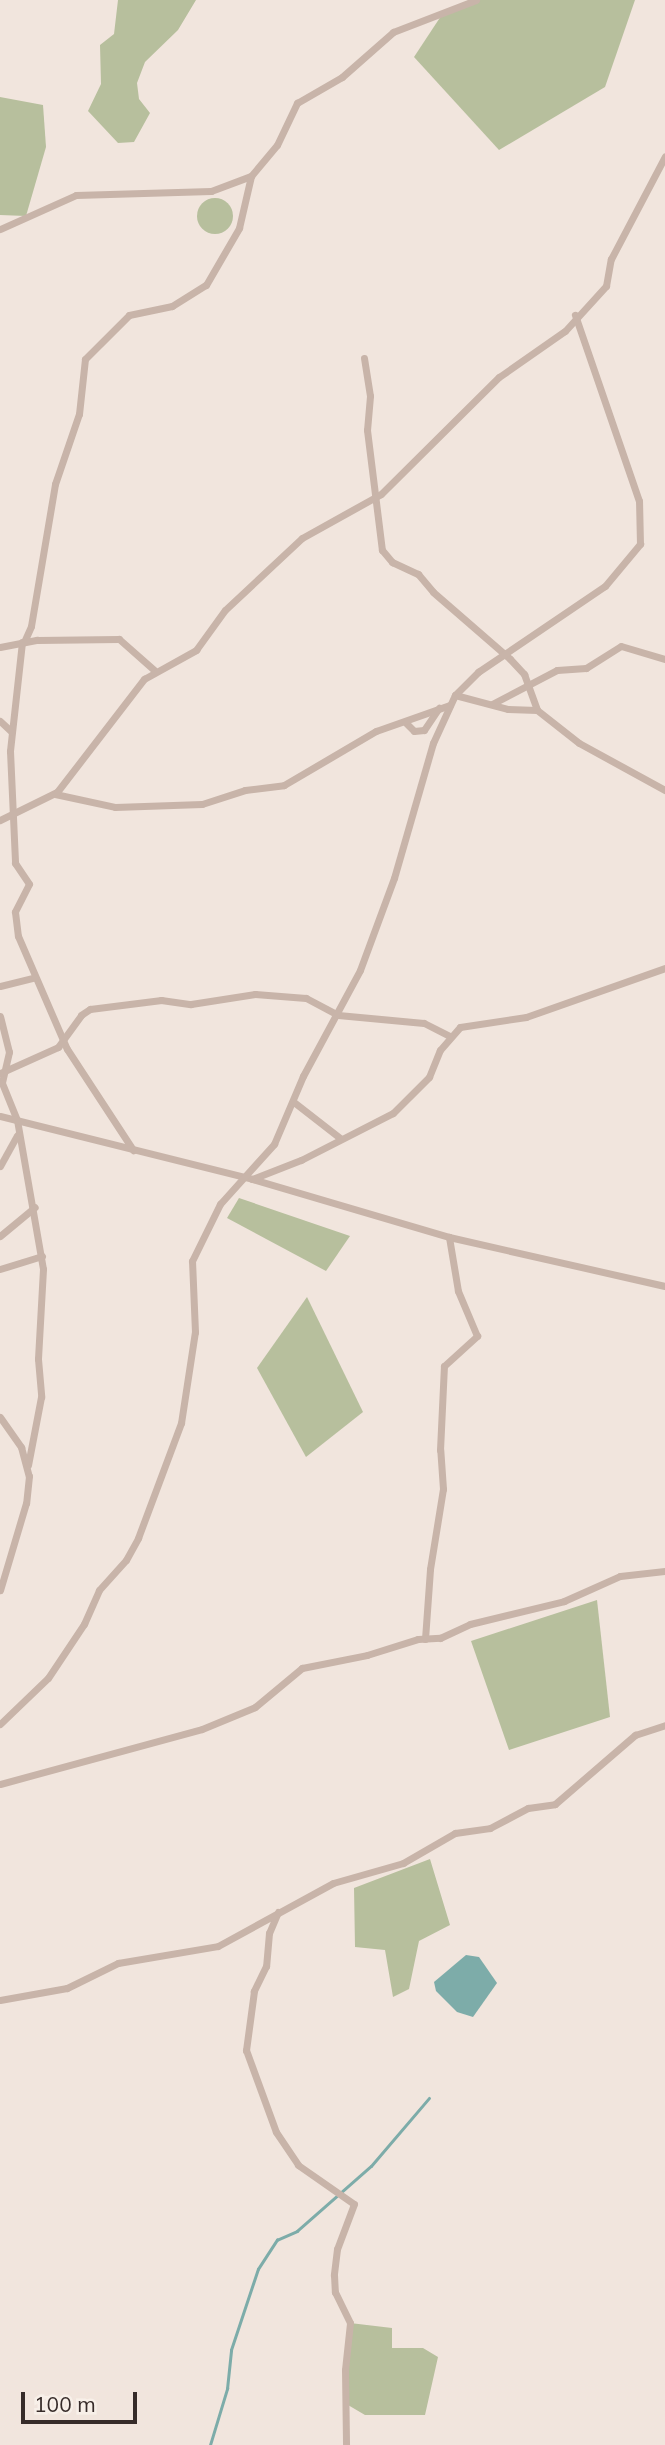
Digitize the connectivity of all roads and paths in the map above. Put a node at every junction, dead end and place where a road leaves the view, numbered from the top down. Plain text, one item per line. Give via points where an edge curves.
1 (476, 0) edge
2 (665, 156) edge
3 (251, 176) junction
4 (0, 229) edge
5 (575, 315) junction
6 (364, 358) dead end
7 (373, 498) junction
8 (23, 642) junction
9 (0, 647) edge
10 (504, 654) junction
11 (665, 659) edge
12 (154, 670) junction
13 (528, 684) junction
14 (455, 695) junction
15 (492, 704) junction
16 (450, 705) junction
17 (439, 708) junction
18 (537, 710) junction
19 (0, 721) edge
20 (406, 723) junction
21 (12, 732) junction
22 (665, 790) edge
23 (55, 794) junction
24 (14, 816) junction
25 (0, 820) edge
26 (665, 968) edge
27 (35, 977) junction
28 (0, 986) edge
29 (338, 1015) junction
30 (0, 1016) edge
31 (450, 1036) junction
32 (64, 1041) junction
33 (3, 1072) edge
34 (295, 1102) junction
35 (0, 1116) edge
36 (17, 1120) junction
37 (17, 1135) junction
38 (340, 1138) junction
39 (133, 1150) junction
40 (0, 1166) edge
41 (248, 1178) junction
42 (35, 1207) junction
43 (0, 1236) edge
44 (449, 1237) junction
45 (42, 1256) junction
46 (0, 1269) edge
47 (665, 1286) edge
48 (0, 1417) edge
49 (28, 1465) junction
50 (665, 1571) edge
51 (0, 1590) edge
52 (425, 1639) junction
53 (0, 1724) edge
54 (665, 1725) edge
55 (0, 1784) edge
56 (278, 1912) junction
57 (0, 2000) edge
58 (346, 2445) edge

1 - 3 street via 393,32 341,77 309,93 297,103 277,145
2 - 5 street via 611,260 606,286
3 - 4 street via 211,191 76,195
3 - 8 street via 239,228 206,285 172,306 129,315 86,359 79,414 68,457 55,484 31,626
5 - 7 street via 565,331 499,377 425,454
5 - 10 street via 639,501 640,544 605,586
6 - 7 street via 370,396 366,411 375,474
7 - 10 street via 384,553 418,574
7 - 12 street via 302,538 225,610 204,644
8 - 9 street
8 - 12 street via 118,639
8 - 21 street
10 - 13 street
10 - 14 street
11 - 13 street via 621,646 586,668 557,670
12 - 23 street
13 - 15 street
13 - 18 street
14 - 15 street
14 - 16 street
15 - 18 street
16 - 17 street
16 - 29 street via 412,807 376,930
17 - 20 street
17 - 20 street via 424,730 414,731
18 - 22 street via 579,743
19 - 21 street
20 - 23 street via 376,731 284,785 245,790 202,804 115,807
21 - 24 street
23 - 24 street
24 - 25 street
24 - 27 street via 15,863 29,884 15,912
26 - 31 street via 526,1017 467,1024
27 - 28 street
27 - 32 street
29 - 31 street via 424,1023
29 - 32 street via 306,998 255,994 191,1004 161,1000 90,1009
29 - 34 street via 303,1076
30 - 33 street via 8,1039
31 - 38 street via 429,1077 393,1113
32 - 33 street
32 - 39 street
33 - 36 street via 2,1083
34 - 38 street
34 - 41 street via 274,1144
35 - 36 street
36 - 37 street
36 - 39 street
37 - 40 street
37 - 42 street
38 - 41 street via 301,1160
39 - 41 street
41 - 44 street
41 - 53 street via 220,1204 192,1261 195,1332 181,1423 138,1538 126,1560 99,1590 76,1638 48,1678
42 - 43 street
42 - 45 street
44 - 47 street
44 - 52 street via 458,1291 477,1333 444,1366 443,1489
45 - 46 street
45 - 49 street via 41,1397
48 - 49 street
49 - 51 street via 26,1503
50 - 52 street via 618,1576 564,1601
52 - 55 street via 302,1668 255,1707 202,1729
54 - 56 street via 635,1735 555,1804 528,1808 490,1828 455,1833 403,1863 333,1883
56 - 57 street via 218,1946 118,1963 67,1988
56 - 58 street via 269,1933 266,1966 254,1991 246,2050 276,2132 298,2165 354,2204 337,2249 334,2275 335,2292 351,2323 345,2370

